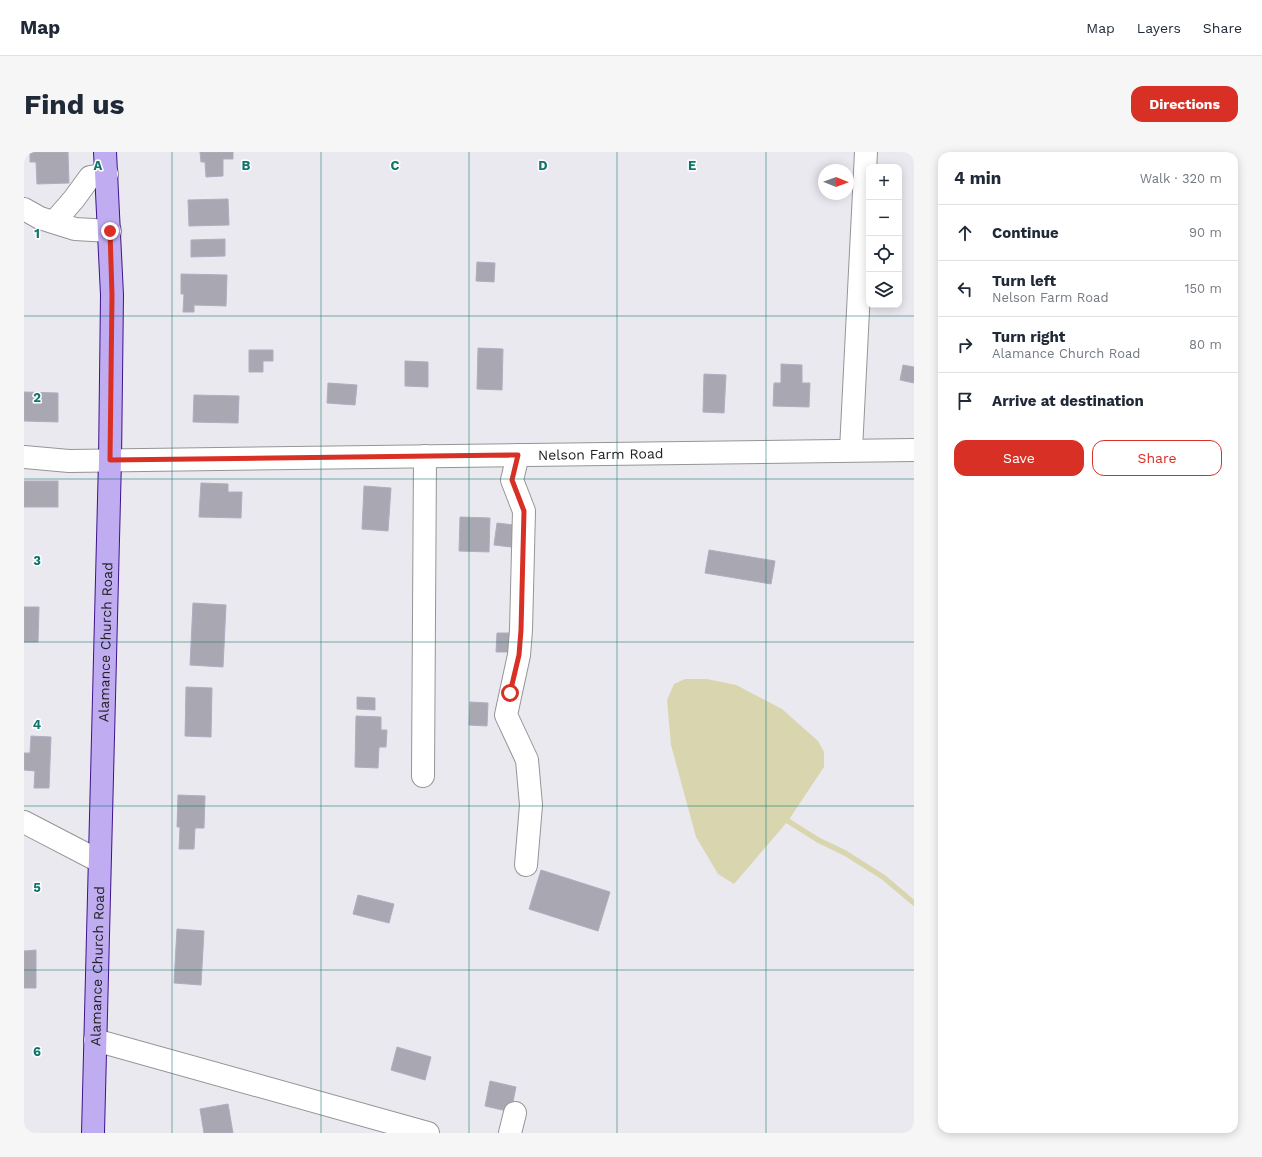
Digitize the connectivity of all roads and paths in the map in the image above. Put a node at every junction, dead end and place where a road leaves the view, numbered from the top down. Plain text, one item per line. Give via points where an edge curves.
1 (105, 152) edge
2 (866, 152) edge
3 (107, 174) junction
4 (35, 218) edge
5 (110, 231) junction
6 (851, 450) junction
7 (914, 450) edge
8 (518, 455) junction
9 (426, 456) junction
10 (24, 457) edge
11 (110, 460) junction
12 (423, 776) dead end
13 (24, 822) edge
14 (99, 861) junction
15 (526, 865) dead end
16 (95, 1040) junction
17 (93, 1133) edge
18 (428, 1133) edge

1 - 3 main road, Alamance Church Road
2 - 6 street
3 - 4 street via 90,177
3 - 5 main road, Alamance Church Road
4 - 5 street via 76,229
5 - 11 main road, Alamance Church Road
6 - 7 street, Nelson Farm Road
6 - 8 street, Nelson Farm Road
8 - 9 street, Nelson Farm Road
8 - 15 street via 512,480 524,511 521,630 519,655 506,715 527,760 531,805
9 - 11 street, Nelson Farm Road
9 - 12 street
10 - 11 street, Nelson Farm Road via 69,461
11 - 14 main road, Alamance Church Road
13 - 14 street
14 - 16 main road, Alamance Church Road
16 - 17 main road, Alamance Church Road
16 - 18 street

